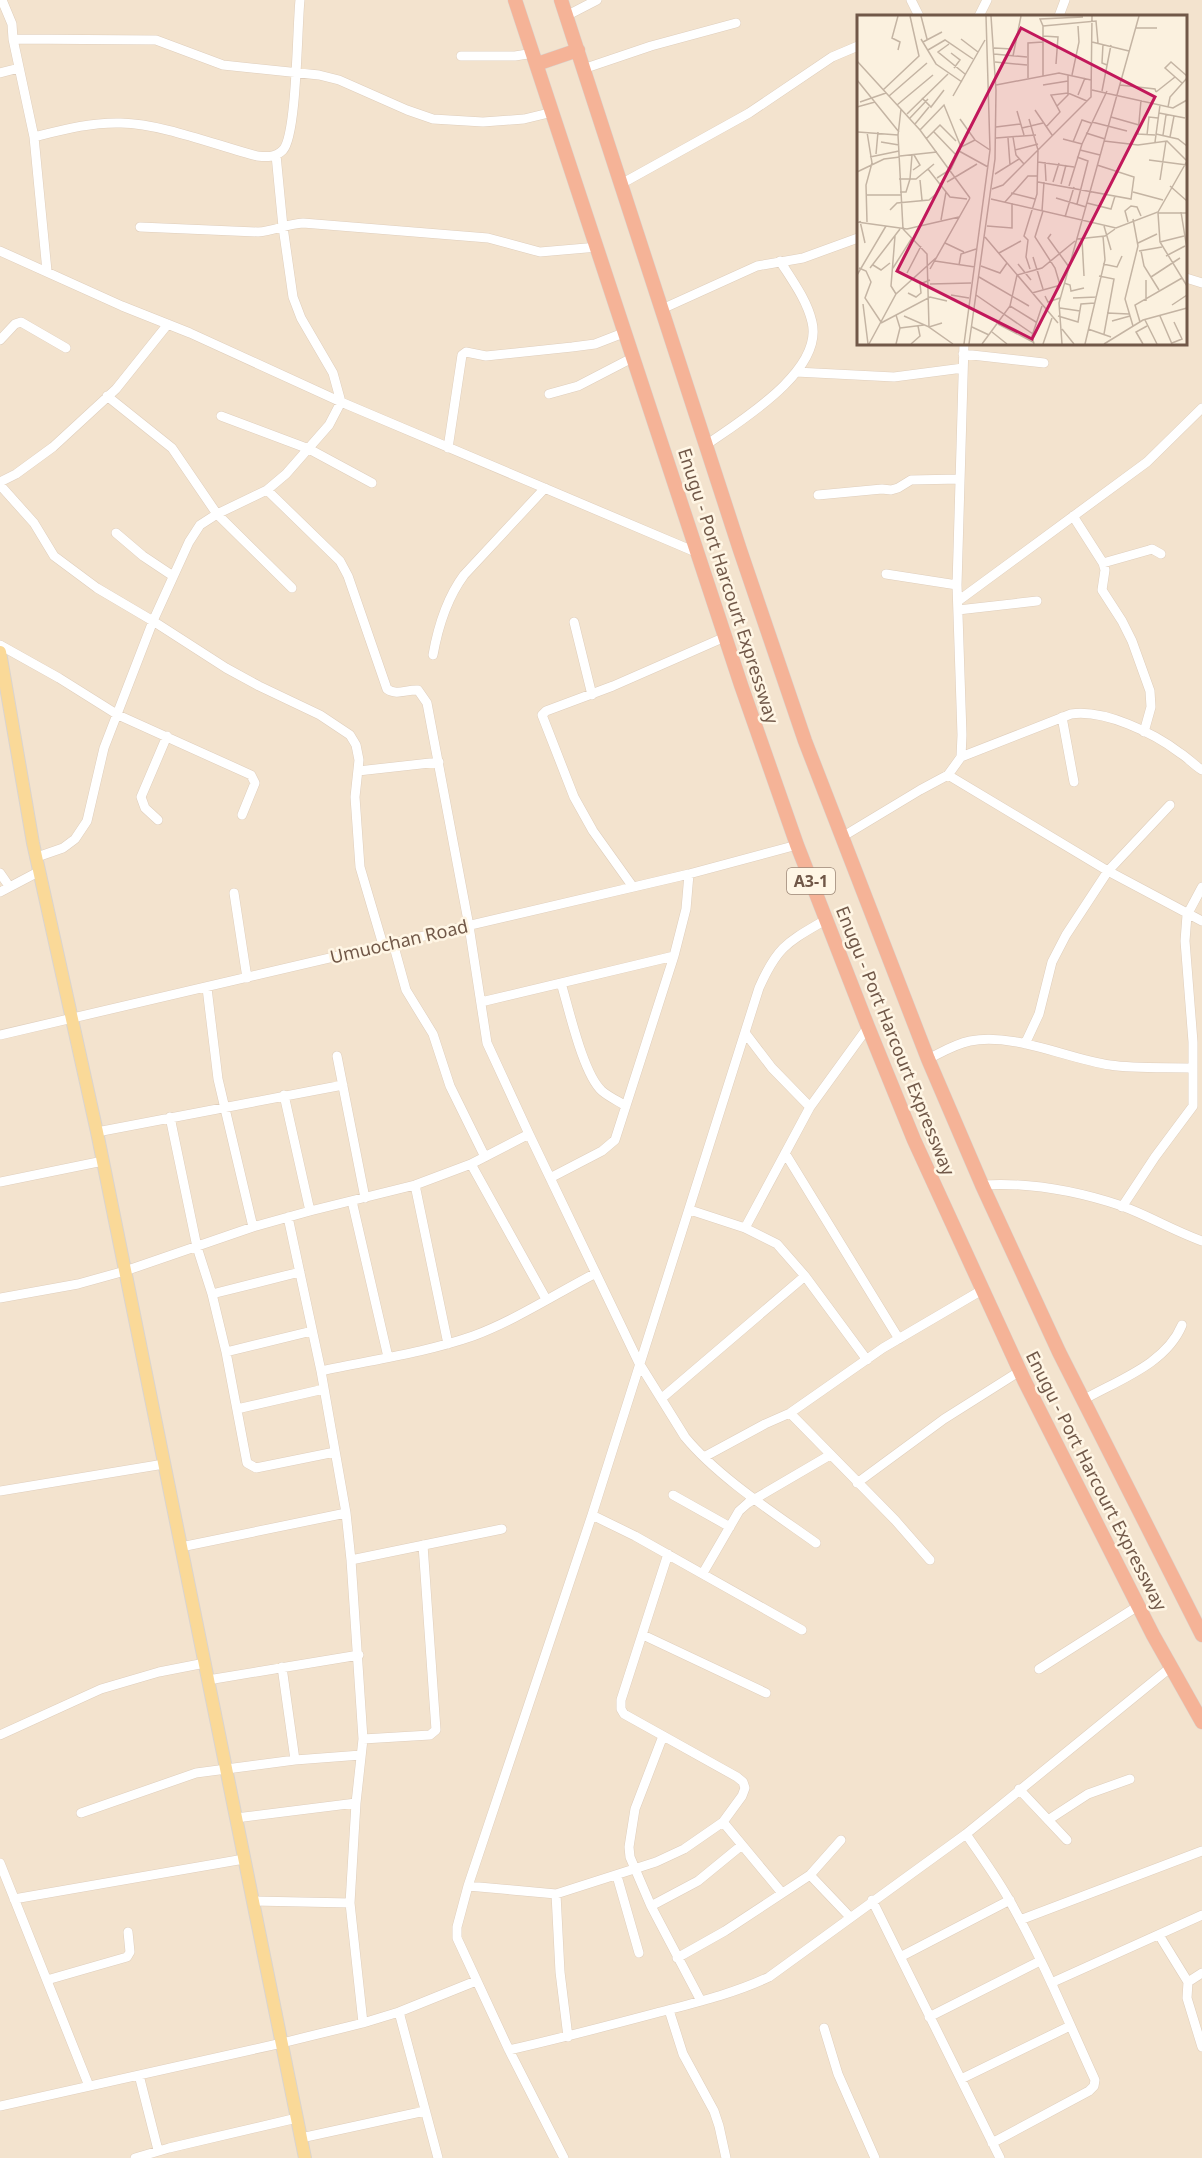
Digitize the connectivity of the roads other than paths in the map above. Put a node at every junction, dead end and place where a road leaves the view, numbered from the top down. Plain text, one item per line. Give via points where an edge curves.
1 (2, 0) edge
2 (300, 0) edge
3 (516, 0) edge
4 (561, 0) edge
5 (597, 0) edge
6 (911, 0) edge
7 (987, 0) edge
8 (1065, 0) edge
9 (918, 15) edge
10 (980, 15) edge
11 (1059, 15) edge
12 (566, 16) junction
13 (736, 23) dead end
14 (13, 39) junction
15 (857, 46) edge
16 (578, 50) junction
17 (461, 56) dead end
18 (536, 59) junction
19 (19, 68) junction
20 (584, 69) junction
21 (296, 73) junction
22 (0, 74) edge
23 (553, 112) junction
24 (33, 137) junction
25 (276, 154) junction
26 (621, 184) junction
27 (140, 227) dead end
28 (283, 227) junction
29 (857, 238) edge
30 (598, 247) junction
31 (0, 250) edge
32 (780, 261) junction
33 (47, 271) junction
34 (1187, 279) edge
35 (1202, 283) edge
36 (662, 309) junction
37 (168, 324) junction
38 (626, 332) junction
39 (0, 340) edge
40 (964, 345) edge
41 (66, 348) dead end
42 (963, 354) junction
43 (634, 357) junction
44 (1044, 363) dead end
45 (963, 368) junction
46 (796, 372) junction
47 (549, 394) dead end
48 (107, 396) junction
49 (341, 402) junction
50 (1202, 408) edge
51 (221, 416) dead end
52 (706, 445) junction
53 (448, 448) junction
54 (309, 449) junction
55 (960, 479) junction
56 (372, 483) dead end
57 (0, 484) edge
58 (545, 488) junction
59 (267, 490) junction
60 (818, 495) dead end
61 (217, 514) junction
62 (1073, 516) junction
63 (116, 533) dead end
64 (698, 553) junction
65 (1161, 554) dead end
66 (1103, 563) junction
67 (886, 574) dead end
68 (173, 576) junction
69 (957, 585) junction
70 (292, 588) dead end
71 (1037, 601) dead end
72 (958, 606) junction
73 (153, 621) junction
74 (574, 622) dead end
75 (725, 637) junction
76 (0, 645) edge
77 (0, 652) edge
78 (434, 656) dead end
79 (592, 694) junction
80 (118, 715) junction
81 (1062, 717) junction
82 (1144, 732) junction
83 (167, 736) junction
84 (961, 757) junction
85 (439, 762) junction
86 (1202, 770) edge
87 (358, 771) junction
88 (948, 775) junction
89 (1074, 782) dead end
90 (1170, 804) dead end
91 (242, 815) dead end
92 (158, 820) dead end
93 (842, 837) junction
94 (797, 845) junction
95 (37, 857) junction
96 (40, 871) junction
97 (1108, 871) junction
98 (0, 873) edge
99 (689, 874) junction
100 (9, 886) junction
101 (633, 887) junction
102 (1202, 887) edge
103 (0, 892) edge
104 (234, 893) dead end
105 (1187, 915) junction
106 (827, 919) junction
107 (1202, 921) edge
108 (469, 926) junction
109 (388, 944) junction
110 (674, 956) junction
111 (247, 978) junction
112 (561, 983) junction
113 (207, 988) junction
114 (481, 1002) junction
115 (72, 1017) junction
116 (868, 1027) junction
117 (1197, 1030) edge
118 (746, 1034) junction
119 (0, 1035) edge
120 (1024, 1044) junction
121 (338, 1056) dead end
122 (928, 1059) junction
123 (1193, 1068) junction
124 (343, 1085) junction
125 (284, 1095) junction
126 (224, 1106) junction
127 (626, 1106) junction
128 (810, 1107) junction
129 (1197, 1108) edge
130 (170, 1117) junction
131 (97, 1132) junction
132 (529, 1134) junction
133 (785, 1153) junction
134 (485, 1157) junction
135 (103, 1161) junction
136 (471, 1164) junction
137 (550, 1178) junction
138 (0, 1182) edge
139 (415, 1185) junction
140 (982, 1185) junction
141 (365, 1198) junction
142 (352, 1201) junction
143 (1122, 1207) junction
144 (690, 1209) junction
145 (310, 1211) junction
146 (288, 1217) junction
147 (252, 1227) junction
148 (745, 1228) junction
149 (1202, 1240) edge
150 (197, 1247) junction
151 (125, 1271) junction
152 (300, 1272) junction
153 (596, 1273) junction
154 (805, 1276) junction
155 (982, 1290) junction
156 (212, 1294) junction
157 (0, 1298) edge
158 (546, 1299) junction
159 (1182, 1325) dead end
160 (312, 1331) junction
161 (898, 1339) junction
162 (448, 1344) junction
163 (226, 1352) junction
164 (388, 1357) junction
165 (867, 1360) junction
166 (639, 1363) junction
167 (321, 1371) junction
168 (1020, 1371) junction
169 (324, 1389) junction
170 (662, 1398) junction
171 (1083, 1400) junction
172 (237, 1409) junction
173 (790, 1413) junction
174 (335, 1452) junction
175 (830, 1455) junction
176 (704, 1457) junction
177 (164, 1464) junction
178 (857, 1483) junction
179 (0, 1491) edge
180 (673, 1495) dead end
181 (756, 1500) junction
182 (346, 1513) junction
183 (592, 1515) junction
184 (730, 1527) junction
185 (502, 1529) dead end
186 (816, 1543) dead end
187 (423, 1545) junction
188 (181, 1547) junction
189 (668, 1554) junction
190 (351, 1560) junction
191 (930, 1560) dead end
192 (703, 1574) junction
193 (1138, 1606) junction
194 (802, 1630) dead end
195 (643, 1635) junction
196 (1202, 1635) edge
197 (359, 1654) junction
198 (205, 1663) junction
199 (282, 1667) junction
200 (1171, 1667) junction
201 (1039, 1669) dead end
202 (208, 1680) junction
203 (766, 1693) dead end
204 (1202, 1722) edge
205 (0, 1735) edge
206 (663, 1736) junction
207 (363, 1739) junction
208 (361, 1755) junction
209 (295, 1760) junction
210 (226, 1770) junction
211 (1130, 1779) dead end
212 (1019, 1789) junction
213 (356, 1803) junction
214 (81, 1813) dead end
215 (236, 1818) junction
216 (1048, 1820) junction
217 (723, 1822) junction
218 (966, 1833) junction
219 (840, 1840) dead end
220 (1067, 1840) dead end
221 (742, 1845) junction
222 (1202, 1851) edge
223 (244, 1859) junction
224 (0, 1863) edge
225 (635, 1870) junction
226 (810, 1875) junction
227 (617, 1876) junction
228 (468, 1886) junction
229 (782, 1893) junction
230 (556, 1894) junction
231 (14, 1899) junction
232 (872, 1900) junction
233 (1010, 1900) junction
234 (253, 1901) junction
235 (350, 1903) junction
236 (651, 1906) junction
237 (1202, 1915) edge
238 (850, 1917) junction
239 (1020, 1920) junction
240 (128, 1932) dead end
241 (1159, 1935) junction
242 (639, 1953) dead end
243 (902, 1956) junction
244 (677, 1958) junction
245 (1040, 1961) junction
246 (1202, 1973) edge
247 (47, 1980) junction
248 (476, 1981) junction
249 (1188, 1982) junction
250 (1051, 1983) junction
251 (701, 2001) junction
252 (669, 2010) junction
253 (399, 2012) junction
254 (929, 2017) junction
255 (363, 2023) junction
256 (1070, 2026) junction
257 (824, 2028) dead end
258 (568, 2037) junction
259 (282, 2043) junction
260 (1202, 2047) edge
261 (509, 2050) junction
262 (139, 2075) junction
263 (961, 2079) junction
264 (89, 2086) junction
265 (0, 2106) edge
266 (425, 2110) junction
267 (297, 2118) junction
268 (301, 2138) junction
269 (992, 2143) junction
270 (158, 2151) junction
271 (135, 2158) edge
272 (305, 2158) edge
273 (438, 2158) edge
274 (564, 2158) edge
275 (726, 2158) edge
276 (875, 2158) edge
277 (1000, 2158) edge

1 - 14 street via 12,24
2 - 21 street
3 - 18 highway, Enugu - Port Harcourt Expressway / A3-1
4 - 12 highway, Enugu - Port Harcourt Expressway / A3-1
5 - 12 street
6 - 9 street
7 - 10 street
8 - 11 street
12 - 16 highway, Enugu - Port Harcourt Expressway / A3-1
13 - 20 street
14 - 19 street
14 - 21 street via 156,40 213,63
15 - 26 street via 832,57 749,113
16 - 18 highway
16 - 20 highway, Enugu - Port Harcourt Expressway / A3-1
17 - 18 street
18 - 23 highway, Enugu - Port Harcourt Expressway / A3-1
19 - 22 street
19 - 24 street
20 - 26 highway, Enugu - Port Harcourt Expressway / A3-1
21 - 23 street via 339,80 433,119 483,122
21 - 25 street via 287,143
23 - 30 highway, Enugu - Port Harcourt Expressway / A3-1
24 - 25 street via 122,123 160,129 257,156
24 - 33 street
25 - 28 street
26 - 36 highway, Enugu - Port Harcourt Expressway / A3-1
27 - 28 street via 258,232
28 - 30 street via 303,223 488,237 540,252
28 - 49 street via 296,308 333,373
29 - 32 street via 803,258
30 - 38 highway, Enugu - Port Harcourt Expressway / A3-1
31 - 33 street
32 - 36 street via 757,266
32 - 46 street via 803,298 812,322 811,346
33 - 37 street
34 - 35 street
36 - 52 highway, Enugu - Port Harcourt Expressway / A3-1
37 - 48 street
37 - 49 street
38 - 43 highway, Enugu - Port Harcourt Expressway / A3-1
38 - 53 street via 595,344 572,347 486,356 466,352 462,356
39 - 41 street via 21,322
40 - 42 street
42 - 44 street
42 - 45 street
43 - 47 street via 578,386
43 - 64 highway, Enugu - Port Harcourt Expressway / A3-1
45 - 46 street via 894,377
45 - 55 street
46 - 52 street via 758,408
48 - 57 street via 53,447
48 - 61 street via 172,448
49 - 53 street
49 - 54 street via 329,425
50 - 62 street via 1147,462
51 - 54 street
52 - 93 highway, Enugu - Port Harcourt Expressway / A3-1 via 805,741
53 - 58 street
54 - 56 street
54 - 59 street
55 - 60 street via 911,480 891,490
55 - 69 street
57 - 73 street via 34,523 57,559
58 - 64 street
58 - 78 street via 455,587
59 - 61 street
59 - 85 street via 340,561 384,684 392,692 418,690 427,703
61 - 68 street via 200,525
61 - 70 street
62 - 66 street
62 - 72 street
63 - 68 street
64 - 75 highway, Enugu - Port Harcourt Expressway / A3-1
65 - 66 street via 1152,549
66 - 82 street via 1102,590 1132,641 1150,692
67 - 69 street
68 - 73 street
69 - 72 street
71 - 72 street
72 - 84 street
73 - 80 street
73 - 87 street via 234,672 320,715 350,735 356,745
74 - 79 street
75 - 79 street
75 - 94 highway, Enugu - Port Harcourt Expressway / A3-1
76 - 80 street
77 - 95 main road
79 - 101 street via 542,715 574,797
80 - 83 street
80 - 95 street via 104,748 87,821 63,848
81 - 82 street via 1095,713
81 - 84 street
81 - 89 street
82 - 86 street
83 - 91 street via 252,775 255,783
83 - 92 street via 141,798
84 - 88 street
85 - 87 street
85 - 108 street
87 - 109 street via 355,797 360,867
88 - 93 street
88 - 97 street
90 - 97 street
93 - 122 highway, Enugu - Port Harcourt Expressway / A3-1
94 - 99 street, Umuochan Road
94 - 106 highway, Enugu - Port Harcourt Expressway / A3-1
95 - 96 main road
96 - 100 street
96 - 115 main road
97 - 105 street
97 - 120 street via 1052,962 1039,1014
98 - 100 street
99 - 101 street, Umuochan Road
99 - 110 street via 686,909
100 - 103 street
101 - 108 street, Umuochan Road
102 - 105 street
104 - 111 street
105 - 107 street
105 - 117 street via 1185,941
106 - 116 highway, Enugu - Port Harcourt Expressway / A3-1
106 - 118 street via 789,942 774,958 759,988
108 - 109 street, Umuochan Road
108 - 114 street
109 - 111 street, Umuochan Road
109 - 134 street via 406,990 433,1034 450,1086
110 - 112 street
110 - 127 street
111 - 113 street, Umuochan Road
112 - 114 street
112 - 127 street via 594,1080 602,1091
113 - 115 street, Umuochan Road
113 - 126 street
114 - 132 street via 487,1043
115 - 119 street, Umuochan Road
115 - 131 main road
116 - 128 street
116 - 155 highway, Enugu - Port Harcourt Expressway / A3-1
117 - 123 street
118 - 128 street
118 - 144 street
120 - 122 street via 973,1040
120 - 123 street via 1113,1066
121 - 124 street
122 - 140 highway, Enugu - Port Harcourt Expressway / A3-1
123 - 129 street
124 - 125 street
124 - 141 street
125 - 126 street
125 - 145 street
126 - 130 street
126 - 147 street
127 - 137 street via 610,1146
128 - 133 street
129 - 143 street via 1155,1157
130 - 131 street
130 - 150 street
131 - 135 main road
132 - 134 street
132 - 137 street
133 - 148 street
133 - 161 street
134 - 136 street
135 - 138 street
135 - 151 main road
136 - 139 street
136 - 158 street
137 - 153 street
139 - 141 street
139 - 162 street
140 - 143 street via 1007,1183 1062,1189
140 - 171 highway, Enugu - Port Harcourt Expressway / A3-1
141 - 142 street
142 - 145 street
142 - 164 street
143 - 149 street
144 - 148 street
144 - 166 street
145 - 146 street
146 - 147 street
146 - 152 street
147 - 150 street
148 - 154 street via 777,1244
150 - 151 street
150 - 156 street
151 - 157 street
151 - 177 main road
152 - 156 street
152 - 160 street
153 - 158 street
153 - 166 street
154 - 165 street
154 - 170 street
155 - 161 street
155 - 168 highway, Enugu - Port Harcourt Expressway / A3-1
156 - 163 street
158 - 162 street via 495,1326
159 - 171 street via 1176,1340 1155,1360
160 - 163 street
160 - 167 street
161 - 165 street
162 - 164 street
163 - 172 street
164 - 167 street
165 - 173 street
166 - 170 street
166 - 183 street
167 - 169 street
168 - 178 street via 944,1419
168 - 193 highway, Enugu - Port Harcourt Expressway / A3-1
169 - 172 street
169 - 174 street
170 - 176 street via 685,1437
171 - 196 highway, Enugu - Port Harcourt Expressway / A3-1
172 - 174 street via 244,1456 251,1467
173 - 175 street
173 - 176 street
174 - 182 street
175 - 178 street
175 - 181 street
176 - 181 street
177 - 179 street
177 - 188 main road
178 - 191 street
180 - 184 street
181 - 184 street via 739,1510
181 - 186 street
182 - 188 street
182 - 190 street
183 - 189 street
183 - 228 street
184 - 192 street
185 - 187 street
187 - 190 street
187 - 207 street via 436,1730 430,1735
188 - 198 main road
189 - 192 street
189 - 195 street
190 - 197 street
192 - 194 street
193 - 200 highway, Enugu - Port Harcourt Expressway / A3-1
193 - 201 street
195 - 203 street
195 - 206 street via 621,1709
197 - 199 street
197 - 207 street
198 - 202 main road
198 - 205 street via 101,1689
199 - 202 street
199 - 209 street
200 - 204 highway, Enugu - Port Harcourt Expressway / A3-1
200 - 212 street
202 - 210 main road
206 - 217 street via 743,1782 742,1796
206 - 225 street via 635,1809 629,1846
207 - 208 street
208 - 209 street
208 - 213 street
209 - 210 street
210 - 214 street via 181,1778
210 - 215 main road
211 - 216 street via 1077,1800
212 - 216 street
212 - 218 street
213 - 215 street
213 - 235 street
215 - 223 main road
216 - 220 street
217 - 221 street
217 - 225 street via 684,1849
218 - 232 street
218 - 233 street
219 - 226 street
221 - 229 street
221 - 236 street via 698,1881
222 - 239 street
223 - 231 street
223 - 234 main road
224 - 231 street
225 - 227 street
225 - 236 street
226 - 229 street
226 - 238 street
227 - 230 street
227 - 242 street
228 - 230 street
228 - 248 street via 457,1938
229 - 244 street
230 - 258 street
231 - 247 street
232 - 238 street
232 - 243 street
233 - 239 street
233 - 243 street
234 - 235 street
234 - 259 main road
235 - 255 street
236 - 244 street
237 - 241 street
238 - 251 street via 769,1977
239 - 245 street
240 - 247 street via 127,1957
241 - 249 street
241 - 250 street
243 - 254 street
244 - 251 street
245 - 250 street
245 - 254 street
246 - 249 street
247 - 264 street
248 - 253 street
248 - 261 street
249 - 260 street via 1187,1998
250 - 256 street
251 - 252 street
252 - 258 street
252 - 275 street via 683,2054 714,2111
253 - 255 street
253 - 266 street
254 - 263 street
255 - 259 street
256 - 263 street
256 - 269 street via 1095,2080 1094,2086
257 - 276 street via 838,2074
258 - 261 street
259 - 262 street
259 - 267 main road
261 - 274 street
262 - 264 street
262 - 270 street
263 - 269 street
264 - 265 street
266 - 268 street
266 - 273 street
267 - 268 main road
267 - 270 street
268 - 272 main road
269 - 277 street
270 - 271 street

